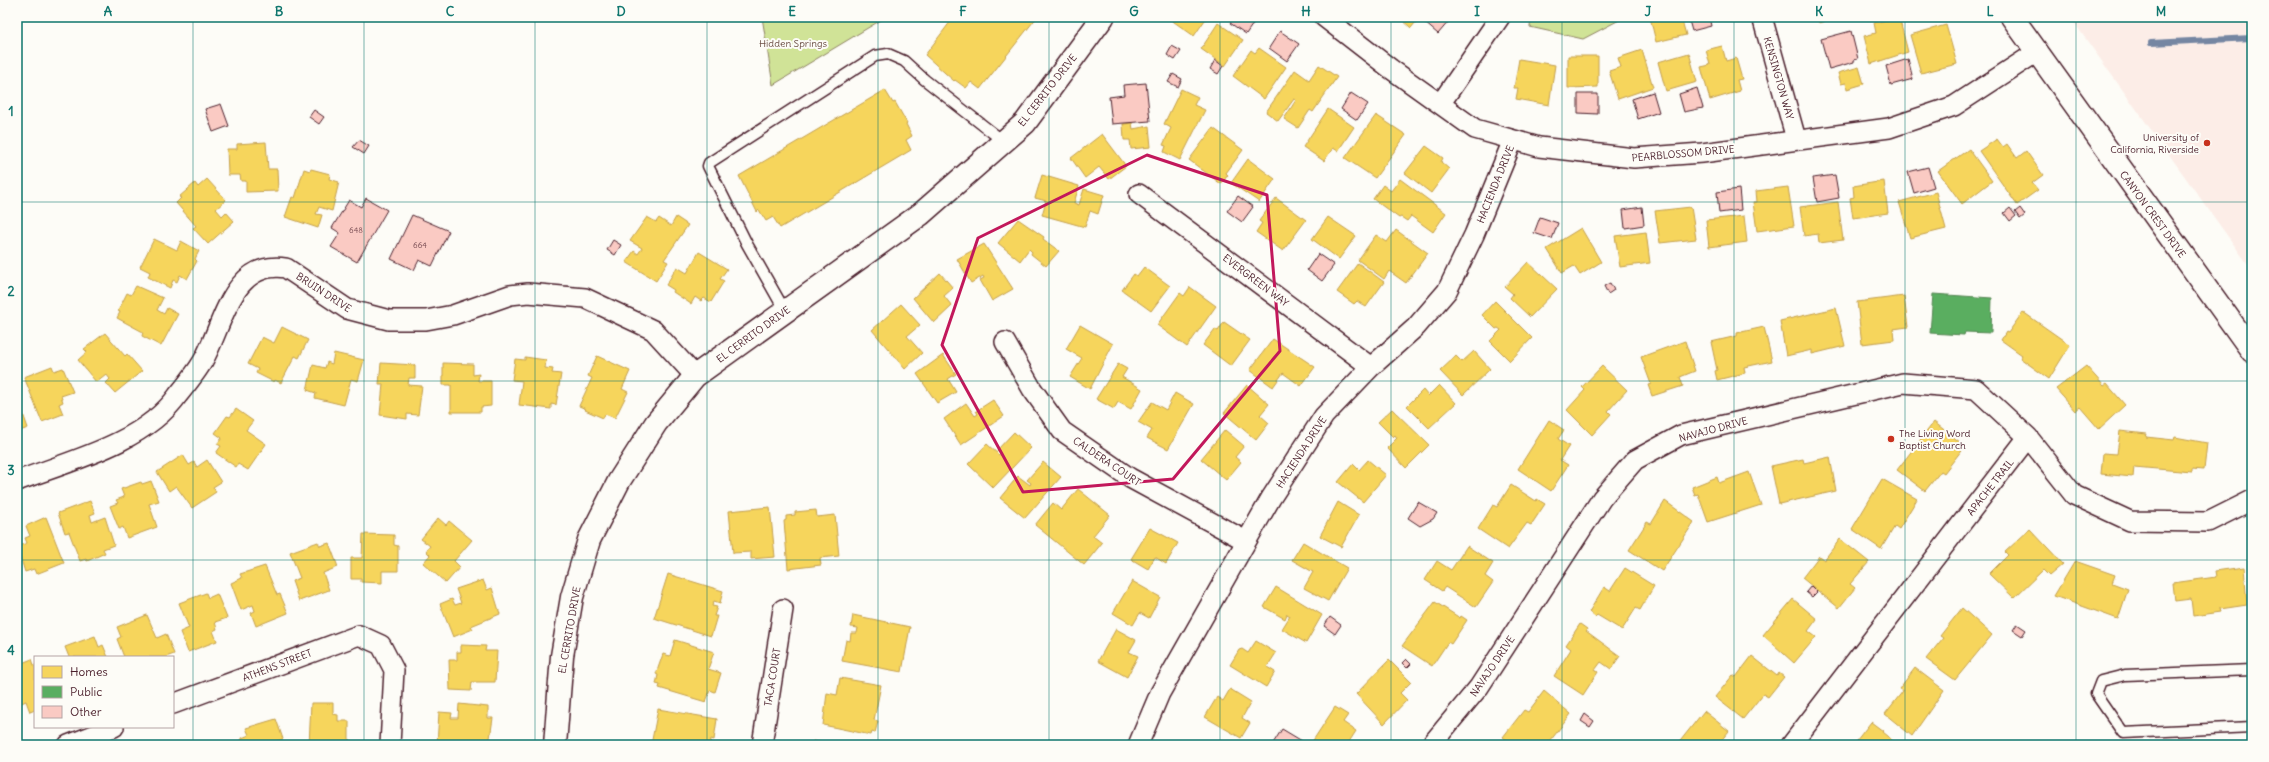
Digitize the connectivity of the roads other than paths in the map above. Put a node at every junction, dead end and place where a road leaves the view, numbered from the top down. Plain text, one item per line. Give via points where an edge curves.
1 (1103, 17) edge
2 (1500, 17) edge
3 (1762, 17) edge
4 (2012, 17) edge
5 (1328, 18) edge
6 (2037, 52) junction
7 (1441, 103) junction
8 (1796, 139) junction
9 (1513, 140) junction
10 (1004, 141) junction
11 (1139, 194) dead end
12 (785, 311) junction
13 (1005, 342) dead end
14 (2252, 351) edge
15 (1371, 367) junction
16 (695, 376) junction
17 (2028, 437) junction
18 (17, 481) edge
19 (2252, 500) edge
20 (1246, 541) junction
21 (783, 609) dead end
22 (2252, 670) edge
23 (174, 704) edge
24 (2252, 727) edge
25 (111, 728) edge
26 (68, 745) edge
27 (390, 745) edge
28 (555, 745) edge
29 (762, 745) edge
30 (1138, 745) edge
31 (1431, 745) edge
32 (1791, 745) edge

1 - 10 street, EL CERRITO DRIVE via 1024,123
2 - 7 street
3 - 8 street, KENSINGTON WAY
4 - 6 street, CANYON CREST DRIVE
5 - 7 street, PEARBLOSSOM DRIVE via 1391,69
6 - 8 street, PEARBLOSSOM DRIVE via 1954,106 1890,128
6 - 14 street, CANYON CREST DRIVE
7 - 9 street, PEARBLOSSOM DRIVE via 1475,129
8 - 9 street, PEARBLOSSOM DRIVE via 1702,153 1634,158 1539,147
9 - 15 street, HACIENDA DRIVE via 1474,235 1447,291 1416,327
10 - 12 street, EL CERRITO DRIVE via 922,214
10 - 12 lane via 904,61 888,54 875,56 709,163 708,166 747,244
11 - 15 street, EVERGREEN WAY
12 - 16 street, EL CERRITO DRIVE
13 - 20 street, CALDERA COURT via 1032,389 1062,431 1130,478
15 - 20 street, HACIENDA DRIVE via 1324,416
16 - 18 street, BRUIN DRIVE via 653,330 585,298 528,293 510,295 453,315 426,320 389,320 347,310 286,268 277,266 263,269 242,281 203,360 177,398 152,422 107,447
16 - 28 street, EL CERRITO DRIVE via 656,423 619,481 589,540 572,597 562,656
17 - 19 street via 2074,495 2130,521 2208,522
17 - 31 street, NAVAJO DRIVE via 1976,389 1903,383 1681,435 1635,460 1602,498 1479,686
17 - 32 street, APACHE TRAIL
20 - 30 street, HACIENDA DRIVE via 1160,693
21 - 29 street, TACA COURT
22 - 24 lane via 2125,675 2101,681 2096,694 2123,733
23 - 27 street, ATHENS STREET via 359,635 381,645 394,670
25 - 26 street

